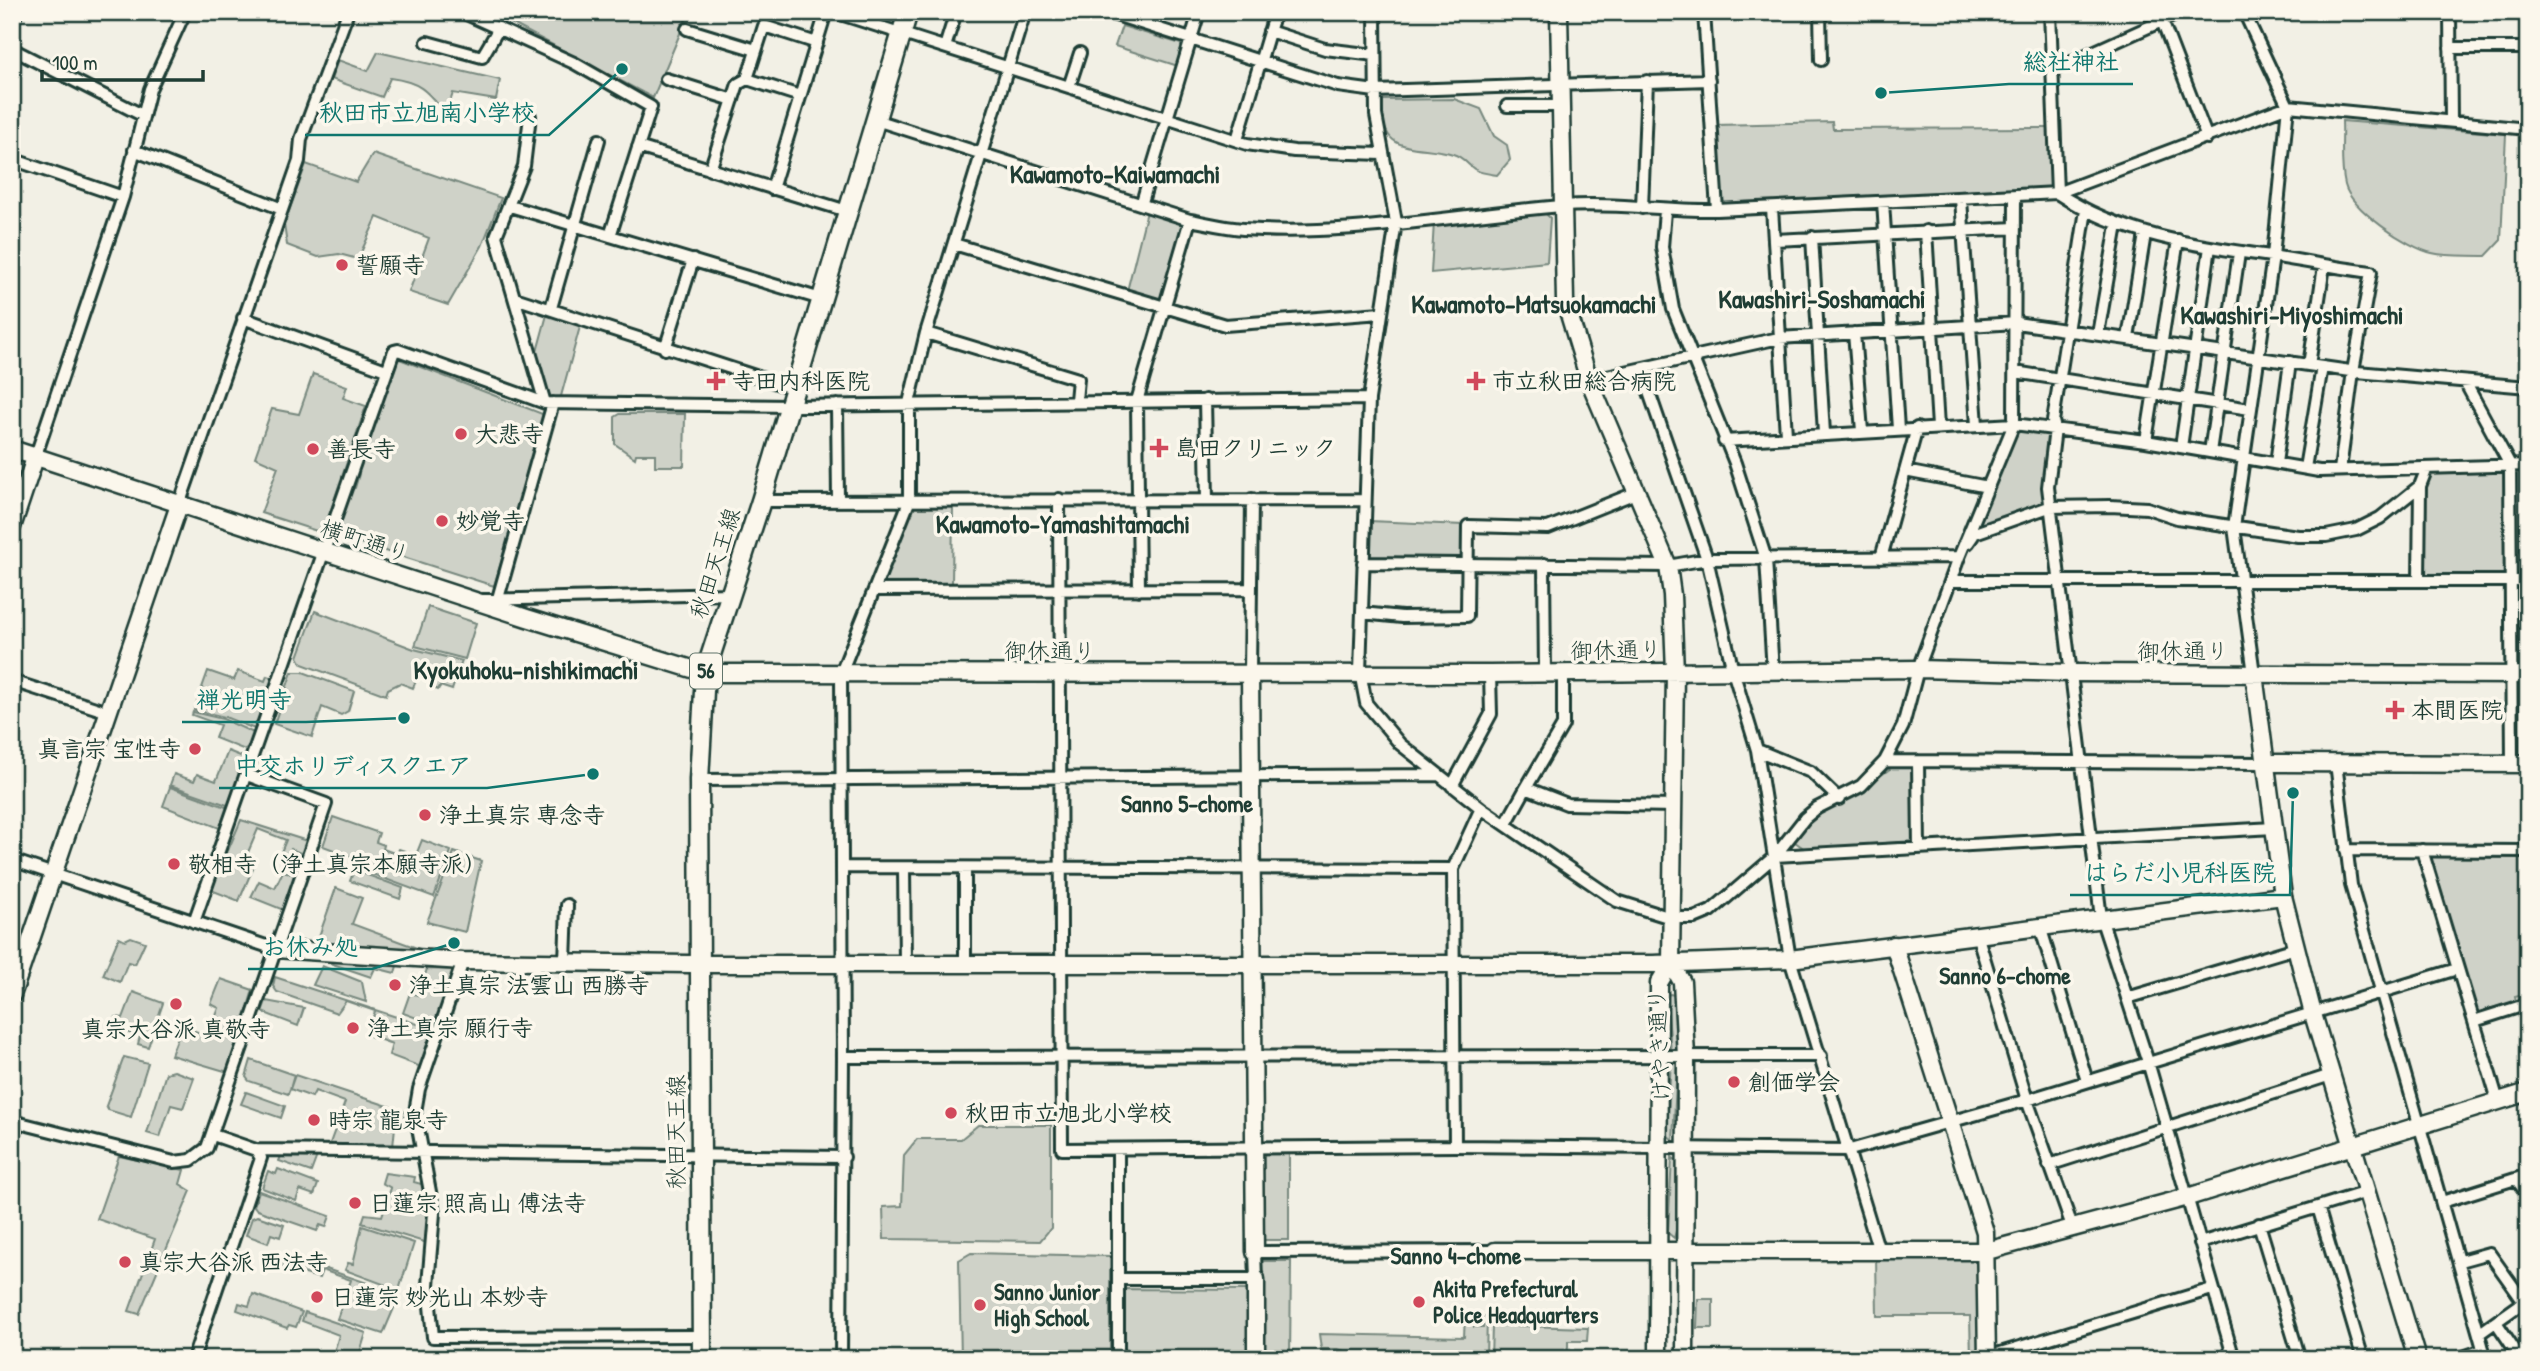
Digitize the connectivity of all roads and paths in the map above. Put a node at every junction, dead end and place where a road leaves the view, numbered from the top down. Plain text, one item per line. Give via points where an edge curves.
1 (17, 12) edge
2 (185, 12) edge
3 (348, 12) edge
4 (462, 12) edge
5 (812, 12) edge
6 (908, 12) edge
7 (956, 12) edge
8 (1025, 12) edge
9 (1105, 12) edge
10 (1199, 12) edge
11 (1376, 12) edge
12 (1559, 12) edge
13 (1704, 12) edge
14 (1820, 12) edge
15 (2050, 12) edge
16 (2182, 12) edge
17 (2244, 12) edge
18 (2449, 12) edge
19 (1270, 13) edge
20 (828, 14) edge
21 (2162, 21) junction
22 (12, 23) edge
23 (499, 29) junction
24 (687, 29) dead end
25 (1269, 31) junction
26 (901, 32) junction
27 (1191, 39) junction
28 (427, 42) dead end
29 (817, 43) junction
30 (945, 47) junction
31 (2451, 48) junction
32 (2528, 48) edge
33 (12, 49) edge
34 (756, 50) junction
35 (1080, 53) dead end
36 (1375, 55) junction
37 (1821, 60) dead end
38 (1259, 61) junction
39 (1008, 68) junction
40 (2053, 70) junction
41 (666, 79) dead end
42 (747, 79) junction
43 (1709, 80) junction
44 (1647, 81) junction
45 (1560, 83) junction
46 (1069, 87) junction
47 (1374, 91) junction
48 (800, 96) junction
49 (733, 100) junction
50 (1507, 106) dead end
51 (1560, 106) junction
52 (2288, 106) junction
53 (142, 115) junction
54 (530, 116) dead end
55 (1168, 118) junction
56 (876, 120) junction
57 (2451, 121) junction
58 (2528, 128) edge
59 (2207, 138) junction
60 (600, 139) dead end
61 (1237, 141) junction
62 (638, 147) junction
63 (134, 150) junction
64 (982, 151) junction
65 (1382, 154) junction
66 (12, 159) edge
67 (710, 170) junction
68 (772, 189) junction
69 (2057, 193) junction
70 (2015, 196) junction
71 (124, 197) junction
72 (1961, 200) junction
73 (1142, 202) junction
74 (1883, 202) junction
75 (510, 206) junction
76 (1562, 206) junction
77 (1642, 208) junction
78 (1772, 208) junction
79 (282, 209) junction
80 (1717, 210) junction
81 (2086, 210) junction
82 (847, 211) junction
83 (1665, 211) junction
84 (1190, 220) junction
85 (1396, 222) junction
86 (2117, 225) junction
87 (576, 226) junction
88 (2015, 228) junction
89 (1964, 229) junction
90 (1926, 231) junction
91 (1887, 234) junction
92 (2144, 234) junction
93 (610, 236) junction
94 (1812, 237) junction
95 (1775, 240) junction
96 (2178, 240) junction
97 (954, 244) junction
98 (2210, 247) junction
99 (2239, 253) junction
100 (2273, 256) junction
101 (693, 260) junction
102 (2323, 266) junction
103 (515, 298) junction
104 (821, 299) junction
105 (1164, 308) junction
106 (551, 309) junction
107 (1381, 313) junction
108 (243, 318) junction
109 (2016, 323) junction
110 (1971, 326) junction
111 (1931, 328) junction
112 (1894, 330) junction
113 (2067, 330) junction
114 (1854, 333) junction
115 (926, 334) junction
116 (2098, 334) junction
117 (1818, 335) junction
118 (1779, 338) junction
119 (2128, 338) junction
120 (2162, 343) junction
121 (2195, 348) junction
122 (665, 349) junction
123 (2225, 352) junction
124 (1691, 358) junction
125 (2258, 358) junction
126 (2290, 362) junction
127 (2309, 365) junction
128 (2322, 367) junction
129 (1641, 369) junction
130 (386, 370) junction
131 (2353, 371) junction
132 (2015, 372) junction
133 (1589, 380) junction
134 (2059, 380) junction
135 (2465, 382) junction
136 (2528, 387) edge
137 (2153, 395) junction
138 (793, 397) junction
139 (1369, 399) junction
140 (1076, 400) junction
141 (1205, 400) junction
142 (2188, 400) junction
143 (1137, 401) junction
144 (549, 403) junction
145 (909, 403) junction
146 (837, 405) junction
147 (2217, 405) junction
148 (2250, 409) junction
149 (2014, 424) junction
150 (1977, 425) junction
151 (1938, 427) junction
152 (1917, 428) junction
153 (1898, 429) junction
154 (2055, 429) junction
155 (1862, 431) junction
156 (1824, 433) junction
157 (1786, 435) junction
158 (1724, 441) junction
159 (2146, 441) junction
160 (2181, 447) junction
161 (12, 449) edge
162 (2210, 452) junction
163 (36, 456) junction
164 (2244, 457) junction
165 (2276, 463) junction
166 (2510, 465) junction
167 (2528, 465) edge
168 (2305, 468) junction
169 (2427, 468) junction
170 (2340, 470) junction
171 (1905, 471) junction
172 (2420, 486) junction
173 (1988, 487) junction
174 (1637, 492) junction
175 (1059, 499) junction
176 (1140, 499) junction
177 (1207, 499) junction
178 (1252, 499) junction
179 (838, 500) junction
180 (1364, 500) junction
181 (761, 501) junction
182 (909, 502) junction
183 (179, 505) junction
184 (2049, 507) junction
185 (12, 527) edge
186 (2234, 527) junction
187 (325, 552) junction
188 (1959, 557) junction
189 (1881, 558) junction
190 (1707, 559) junction
191 (1766, 559) junction
192 (1363, 562) junction
193 (1468, 564) junction
194 (1544, 565) junction
195 (1668, 566) junction
196 (2242, 579) junction
197 (2058, 580) junction
198 (1951, 581) junction
199 (2419, 581) junction
200 (2510, 581) junction
201 (2528, 581) edge
202 (1251, 589) junction
203 (874, 590) junction
204 (1139, 590) junction
205 (1058, 591) junction
206 (730, 594) junction
207 (497, 602) junction
208 (1362, 614) junction
209 (1918, 669) junction
210 (1734, 671) junction
211 (1250, 672) junction
212 (1360, 672) junction
213 (1675, 672) junction
214 (1773, 672) junction
215 (705, 673) junction
216 (841, 673) junction
217 (2070, 673) junction
218 (1059, 674) junction
219 (1490, 674) junction
220 (1545, 674) junction
221 (1563, 674) junction
222 (2254, 674) junction
223 (2520, 675) edge
224 (12, 681) edge
225 (108, 712) junction
226 (1757, 750) junction
227 (2081, 760) junction
228 (1885, 761) junction
229 (1918, 762) junction
230 (2265, 763) junction
231 (2336, 763) junction
232 (2520, 764) edge
233 (247, 775) junction
234 (1253, 775) junction
235 (1438, 775) junction
236 (1060, 777) junction
237 (843, 778) junction
238 (699, 780) junction
239 (1452, 786) junction
240 (1526, 788) junction
241 (1839, 799) junction
242 (1674, 806) junction
243 (1480, 808) junction
244 (1506, 824) junction
245 (2274, 828) junction
246 (2089, 839) junction
247 (1919, 848) junction
248 (2346, 850) junction
249 (2422, 850) junction
250 (2528, 851) edge
251 (1775, 856) junction
252 (12, 860) edge
253 (842, 867) junction
254 (1059, 867) junction
255 (1254, 867) junction
256 (904, 868) junction
257 (965, 868) junction
258 (1453, 869) junction
259 (55, 874) junction
260 (2283, 895) junction
261 (567, 905) dead end
262 (1671, 918) junction
263 (2101, 918) junction
264 (194, 922) junction
265 (2040, 926) junction
266 (1977, 934) junction
267 (1894, 945) junction
268 (2296, 948) junction
269 (275, 950) junction
270 (1790, 959) junction
271 (463, 961) junction
272 (565, 962) junction
273 (1454, 963) junction
274 (1671, 963) junction
275 (699, 964) junction
276 (905, 964) junction
277 (965, 964) junction
278 (1060, 964) junction
279 (1254, 964) junction
280 (842, 965) junction
281 (2457, 969) junction
282 (2381, 992) junction
283 (12, 995) edge
284 (2127, 998) junction
285 (2528, 1004) edge
286 (2313, 1014) junction
287 (2474, 1021) junction
288 (1455, 1054) junction
289 (1060, 1055) junction
290 (1254, 1055) junction
291 (1659, 1055) junction
292 (843, 1056) junction
293 (1686, 1056) junction
294 (1821, 1056) junction
295 (2148, 1062) junction
296 (2331, 1075) junction
297 (2087, 1081) junction
298 (2528, 1092) edge
299 (2027, 1100) junction
300 (2498, 1101) junction
301 (12, 1121) edge
302 (1949, 1123) junction
303 (2419, 1126) junction
304 (2168, 1130) junction
305 (213, 1135) junction
306 (1455, 1146) junction
307 (1255, 1147) junction
308 (1686, 1147) junction
309 (1658, 1148) junction
310 (2355, 1148) junction
311 (1118, 1149) junction
312 (256, 1150) junction
313 (1850, 1150) junction
314 (424, 1154) junction
315 (701, 1154) junction
316 (844, 1157) junction
317 (2049, 1165) junction
318 (2528, 1175) edge
319 (2516, 1179) junction
320 (2367, 1192) junction
321 (2528, 1195) edge
322 (2188, 1198) junction
323 (2442, 1202) junction
324 (2318, 1207) junction
325 (2259, 1224) junction
326 (2073, 1229) junction
327 (2200, 1243) junction
328 (1658, 1250) junction
329 (1495, 1251) joint
330 (1685, 1251) junction
331 (1879, 1251) junction
332 (1987, 1251) junction
333 (1255, 1252) junction
334 (2460, 1261) junction
335 (1118, 1279) junction
336 (1256, 1279) junction
337 (2212, 1289) junction
338 (2526, 1301) edge
339 (2496, 1322) junction
340 (2480, 1333) junction
341 (701, 1336) junction
342 (2485, 1354) edge
343 (1987, 1358) edge
344 (193, 1359) edge
345 (702, 1359) edge
346 (841, 1359) edge
347 (1118, 1359) edge
348 (1256, 1359) edge
349 (1658, 1359) edge
350 (1685, 1359) edge
351 (2235, 1359) edge
352 (2300, 1359) edge
353 (2363, 1359) edge
354 (2417, 1359) edge
355 (2457, 1359) edge
356 (2521, 1359) edge

1 - 22 street
2 - 53 street
3 - 79 street via 301,139 299,161
4 - 23 street
5 - 20 street
6 - 26 main road, 秋田天王線 / 56
7 - 30 street
8 - 39 street
9 - 27 street
10 - 27 street
11 - 36 street
12 - 45 street
13 - 43 street
14 - 37 street
15 - 40 street
16 - 21 street
17 - 52 street
18 - 31 street
19 - 25 street
20 - 26 street
20 - 29 street
21 - 40 street
21 - 59 street
23 - 28 street via 482,57
23 - 62 street via 574,63 651,107
24 - 34 street
25 - 36 street via 1325,49
25 - 38 street
26 - 30 street
26 - 56 main road, 秋田天王線 / 56
27 - 38 street
27 - 55 street
29 - 34 street via 764,26
29 - 48 street
30 - 39 street
31 - 32 street
31 - 57 street
33 - 53 street
34 - 42 street
35 - 46 street
36 - 47 street
38 - 47 street via 1338,86
38 - 61 street
39 - 46 street
39 - 64 street
40 - 69 street
41 - 49 street
42 - 48 street
42 - 49 street via 738,84
43 - 44 street
43 - 80 street
44 - 45 street
44 - 77 street
45 - 47 street
45 - 51 street
46 - 55 street
47 - 65 street
48 - 68 street
49 - 67 street
50 - 51 street
51 - 76 street
52 - 57 street
52 - 59 street
52 - 100 street
53 - 63 street
54 - 75 street via 524,166
55 - 61 street
55 - 73 street
56 - 64 street
56 - 82 main road, 秋田天王線 / 56
57 - 58 street
59 - 69 street
60 - 87 street
61 - 65 street via 1293,151
62 - 67 street
62 - 93 street
63 - 71 street
63 - 79 street
64 - 73 street
64 - 97 street
65 - 85 street
66 - 71 street
67 - 68 street
68 - 82 street
69 - 70 street
69 - 81 street
70 - 72 street
70 - 88 street
71 - 163 street
72 - 74 street
72 - 89 street
73 - 84 street
74 - 78 street
74 - 91 street
75 - 87 street
75 - 103 street via 496,236
76 - 77 street
76 - 85 street
76 - 133 street via 1565,301
77 - 83 street
78 - 80 street
78 - 95 street
79 - 108 street
80 - 83 street
81 - 86 street
81 - 113 street
82 - 104 main road, 秋田天王線 / 56
83 - 124 street via 1666,283
84 - 85 street via 1282,230
84 - 105 street
85 - 107 street
86 - 92 street
86 - 116 street
87 - 93 street
87 - 106 street
88 - 89 street
88 - 109 street
89 - 90 street
89 - 110 street
90 - 91 street
90 - 111 street
91 - 94 street
91 - 112 street
92 - 96 street
92 - 119 street
93 - 101 street
94 - 95 street
94 - 117 street
95 - 118 street
96 - 98 street
96 - 120 street
97 - 105 street
97 - 115 street
98 - 99 street
98 - 121 street
99 - 100 street
99 - 123 street
100 - 102 street
100 - 125 street
101 - 104 street
101 - 122 street
102 - 127 street
102 - 131 street via 2371,272
103 - 106 street
103 - 144 street
104 - 138 main road, 秋田天王線 / 56
105 - 107 street via 1225,325
105 - 143 street
106 - 122 street
107 - 139 street
108 - 130 street
108 - 183 street
109 - 110 street
109 - 113 street
109 - 132 street
110 - 111 street
110 - 150 street
111 - 112 street
111 - 151 street
112 - 114 street
112 - 153 street
113 - 116 street
113 - 134 street
114 - 117 street
114 - 155 street
115 - 140 street via 1078,379
115 - 145 street
116 - 119 street
117 - 118 street
117 - 156 street
118 - 124 street
118 - 157 street
119 - 120 street
120 - 121 street
120 - 137 street
121 - 123 street
121 - 142 street
122 - 138 street
123 - 125 street
123 - 147 street
124 - 129 street
124 - 158 street
125 - 126 street
125 - 148 street
126 - 127 street
126 - 165 street
127 - 128 street
128 - 131 street
128 - 168 street
129 - 133 street
129 - 190 street
130 - 144 street via 398,350
130 - 187 street
131 - 135 street
131 - 170 street
132 - 134 street
132 - 149 street
133 - 174 street
134 - 137 street
134 - 154 street
135 - 136 street
135 - 166 street
137 - 142 street
137 - 159 street
138 - 144 street
138 - 146 street
138 - 181 main road, 秋田天王線 / 56
139 - 141 street
139 - 180 street
140 - 143 street
140 - 145 street
141 - 143 street
141 - 177 street
142 - 147 street
142 - 160 street
143 - 176 street
144 - 207 street
145 - 146 street
145 - 182 street
146 - 179 street
147 - 148 street
147 - 162 street
148 - 164 street
149 - 150 street
149 - 154 street
149 - 173 street
150 - 151 street
151 - 152 street
152 - 153 street
152 - 171 street
153 - 155 street
154 - 159 street
154 - 184 street
155 - 156 street
156 - 157 street
157 - 158 street
158 - 191 street
159 - 160 street
160 - 162 street
161 - 163 street, 横町通り
162 - 164 street
163 - 183 street, 横町通り
163 - 185 street
164 - 165 street
164 - 186 street
165 - 168 street
166 - 167 street
166 - 169 street
166 - 200 street
168 - 170 street
169 - 170 street
169 - 172 street
171 - 173 street
171 - 189 street
172 - 186 street via 2381,518 2356,530 2298,536
172 - 199 street
173 - 188 street
174 - 193 street via 1548,528 1468,526
174 - 195 street
175 - 176 street
175 - 182 street
175 - 205 street
176 - 177 street
176 - 204 street
177 - 178 street
178 - 180 street
178 - 202 street
179 - 181 street
179 - 182 street
180 - 192 street
181 - 206 main road, 秋田天王線 / 56
182 - 203 street
183 - 187 street, 横町通り
183 - 225 street
184 - 186 street via 2147,508 2176,518
184 - 188 street via 1975,533
184 - 197 street
186 - 196 street
187 - 207 street, 横町通り via 473,600
187 - 233 street
188 - 189 street
188 - 198 street
189 - 191 street
190 - 191 street
190 - 195 street
190 - 210 street
191 - 214 street
192 - 193 street
192 - 208 street
193 - 194 street
193 - 208 street via 1467,616
194 - 195 street
194 - 220 street
195 - 213 street
196 - 197 street
196 - 199 street
196 - 222 street
197 - 198 street
197 - 217 street
198 - 209 street
199 - 200 street
200 - 201 street
200 - 223 street
202 - 204 street
202 - 211 street
203 - 205 street
203 - 216 street
204 - 205 street
205 - 218 street
206 - 207 street
206 - 215 main road, 秋田天王線 / 56
207 - 215 street, 横町通り
208 - 212 street
209 - 214 street, 御休通り
209 - 217 street, 御休通り
209 - 228 street via 1903,726
210 - 213 street, 御休通り
210 - 214 street, 御休通り
210 - 226 street
211 - 212 street, 御休通り
211 - 218 street, 御休通り
211 - 234 street
212 - 219 street, 御休通り
212 - 235 street via 1366,703 1400,744
213 - 221 street, 御休通り
213 - 242 street
215 - 216 street, 御休通り
215 - 238 main road, 秋田天王線 / 56
216 - 218 street, 御休通り
216 - 237 street
217 - 222 street, 御休通り
217 - 227 street
218 - 236 street
219 - 220 street, 御休通り
219 - 239 street via 1491,714
220 - 221 street, 御休通り
221 - 240 street via 1563,725
222 - 223 street, 御休通り
222 - 230 street
223 - 232 street
224 - 225 street
225 - 259 street
226 - 241 street via 1811,772
226 - 251 street
227 - 229 street
227 - 230 street
227 - 246 street
228 - 229 street
228 - 241 street via 1861,786
229 - 247 street
230 - 231 street
230 - 245 street
231 - 232 street
231 - 248 street
233 - 264 street
233 - 269 street via 327,804
234 - 235 street
234 - 236 street
234 - 255 street
235 - 239 street
236 - 237 street
236 - 254 street
237 - 238 street
237 - 253 street
238 - 275 main road, 秋田天王線 / 56
239 - 243 street
240 - 242 street via 1567,804
240 - 244 street
241 - 251 street via 1805,818
242 - 262 street
243 - 244 street
243 - 258 street
244 - 262 street via 1617,901
245 - 246 street
245 - 260 street
246 - 247 street
246 - 263 street
247 - 251 street
248 - 249 street
248 - 282 street via 2351,885
249 - 250 street
249 - 281 street
251 - 262 street via 1711,911 1694,918
251 - 270 street
252 - 259 street
253 - 256 street
253 - 280 street
254 - 255 street
254 - 257 street
254 - 278 street
255 - 258 street
255 - 279 street
256 - 257 street
256 - 276 street
257 - 277 street
258 - 273 street
259 - 264 street
259 - 283 street
260 - 263 street
260 - 268 street
261 - 272 street
262 - 274 street
263 - 265 street
263 - 284 street
264 - 269 street
265 - 266 street
265 - 297 street
266 - 267 street
266 - 299 street
267 - 270 street
267 - 302 street
268 - 284 street
268 - 286 street
269 - 271 street
269 - 305 street
270 - 274 street
270 - 294 street
271 - 272 street
271 - 314 street via 419,1089 415,1112
272 - 275 street
273 - 274 street
273 - 279 street
273 - 288 street
274 - 291 street, けやき通り via 1659,983
274 - 293 street, けやき通り via 1682,982
275 - 280 street
275 - 315 main road, 秋田天王線 / 56
276 - 277 street
276 - 280 street
277 - 278 street
278 - 279 street
278 - 289 street
279 - 290 street
280 - 292 street
281 - 282 street
281 - 287 street
282 - 286 street
282 - 303 street
284 - 295 street
285 - 287 street
286 - 295 street
286 - 296 street
287 - 300 street
288 - 290 street
288 - 291 street
288 - 306 street
289 - 290 street
289 - 292 street
289 - 311 street via 1062,1149
290 - 307 street
291 - 293 street
291 - 309 street, けやき通り
292 - 316 street
293 - 294 street
293 - 308 street, けやき通り
294 - 313 street
295 - 297 street
295 - 304 street
296 - 304 street
296 - 310 street
297 - 299 street
298 - 300 street
299 - 302 street
299 - 317 street
300 - 303 street
301 - 305 street via 174,1162 191,1160 207,1148
302 - 313 street
302 - 332 street
303 - 310 street
303 - 323 street
304 - 317 street
304 - 322 street
305 - 312 street
306 - 307 street
306 - 309 street
307 - 311 street
307 - 333 street
308 - 309 street
308 - 313 street
308 - 330 street, けやき通り
309 - 328 street, けやき通り
310 - 320 street
310 - 322 street
311 - 335 street
312 - 314 street
312 - 344 street via 261,1158
313 - 331 street
314 - 315 street
314 - 341 street via 434,1213 428,1285 433,1337
315 - 316 street
315 - 341 main road, 秋田天王線 / 56
316 - 346 street
317 - 326 street
318 - 319 street
319 - 321 street
319 - 323 street
320 - 324 street
320 - 354 street
322 - 326 street
322 - 327 street
323 - 334 street
324 - 325 street
324 - 353 street
325 - 327 street
325 - 352 street
326 - 332 street
327 - 337 street
328 - 329 street
328 - 330 street
328 - 349 street, けやき通り
329 - 333 street
330 - 331 street
330 - 350 street, けやき通り
331 - 332 street
332 - 343 street
333 - 336 street
334 - 338 street via 2489,1253
334 - 340 street
335 - 336 street
335 - 347 street
336 - 348 street
337 - 343 street
337 - 351 street
338 - 339 street
339 - 340 street
339 - 356 street
340 - 342 street
341 - 345 main road, 秋田天王線 / 56
342 - 355 street

